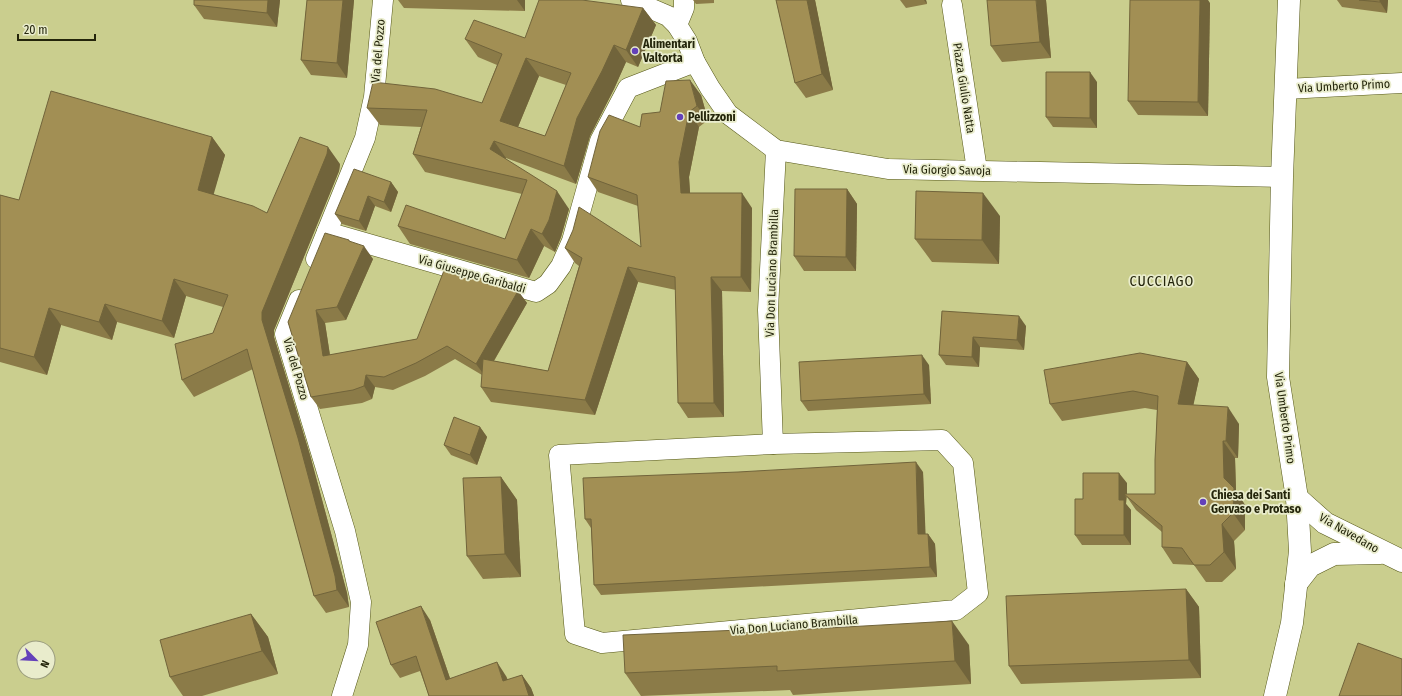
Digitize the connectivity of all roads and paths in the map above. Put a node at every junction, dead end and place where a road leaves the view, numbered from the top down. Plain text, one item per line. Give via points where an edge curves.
1 (383, 0) edge
2 (631, 0) edge
3 (684, 0) edge
4 (1289, 0) edge
5 (952, 5) dead end
6 (677, 25) junction
7 (695, 62) junction
8 (1402, 83) edge
9 (1286, 89) junction
10 (776, 150) junction
11 (977, 170) junction
12 (1282, 177) junction
13 (327, 232) junction
14 (774, 444) junction
15 (1297, 498) junction
16 (1393, 557) edge
17 (1296, 584) junction
18 (342, 696) edge
19 (1275, 696) edge

1 - 13 street, Via del Pozzo via 374,97 365,138
2 - 6 street via 668,16
3 - 6 street via 684,8
4 - 9 main road, Via Umberto Primo
5 - 11 street, Piazza Giulio Natta
6 - 7 street, Via Giorgio Savoja
7 - 10 street, Via Giorgio Savoja via 728,114
7 - 13 street, Via Giuseppe Garibaldi via 628,88 600,141 564,260 548,284 536,292
8 - 9 street, Via Umberto Primo
9 - 12 main road, Via Umberto Primo
10 - 11 street, Via Giorgio Savoja via 888,169
10 - 14 street, Via Don Luciano Brambilla via 768,310
11 - 12 street, Via Giorgio Savoja
12 - 15 main road, Via Umberto Primo via 1278,377
13 - 18 street, Via del Pozzo via 285,334 345,531 361,602 358,645
14 - 14 street, Via Don Luciano Brambilla via 942,440 963,463 978,593 956,610 602,643 575,634 559,455
15 - 16 main road, Via Navedano via 1325,523
15 - 17 main road, Via Umberto Primo via 1300,551
16 - 17 main road, Via Navedano via 1334,554 1310,566
17 - 19 main road, Via Umberto Primo via 1292,623

